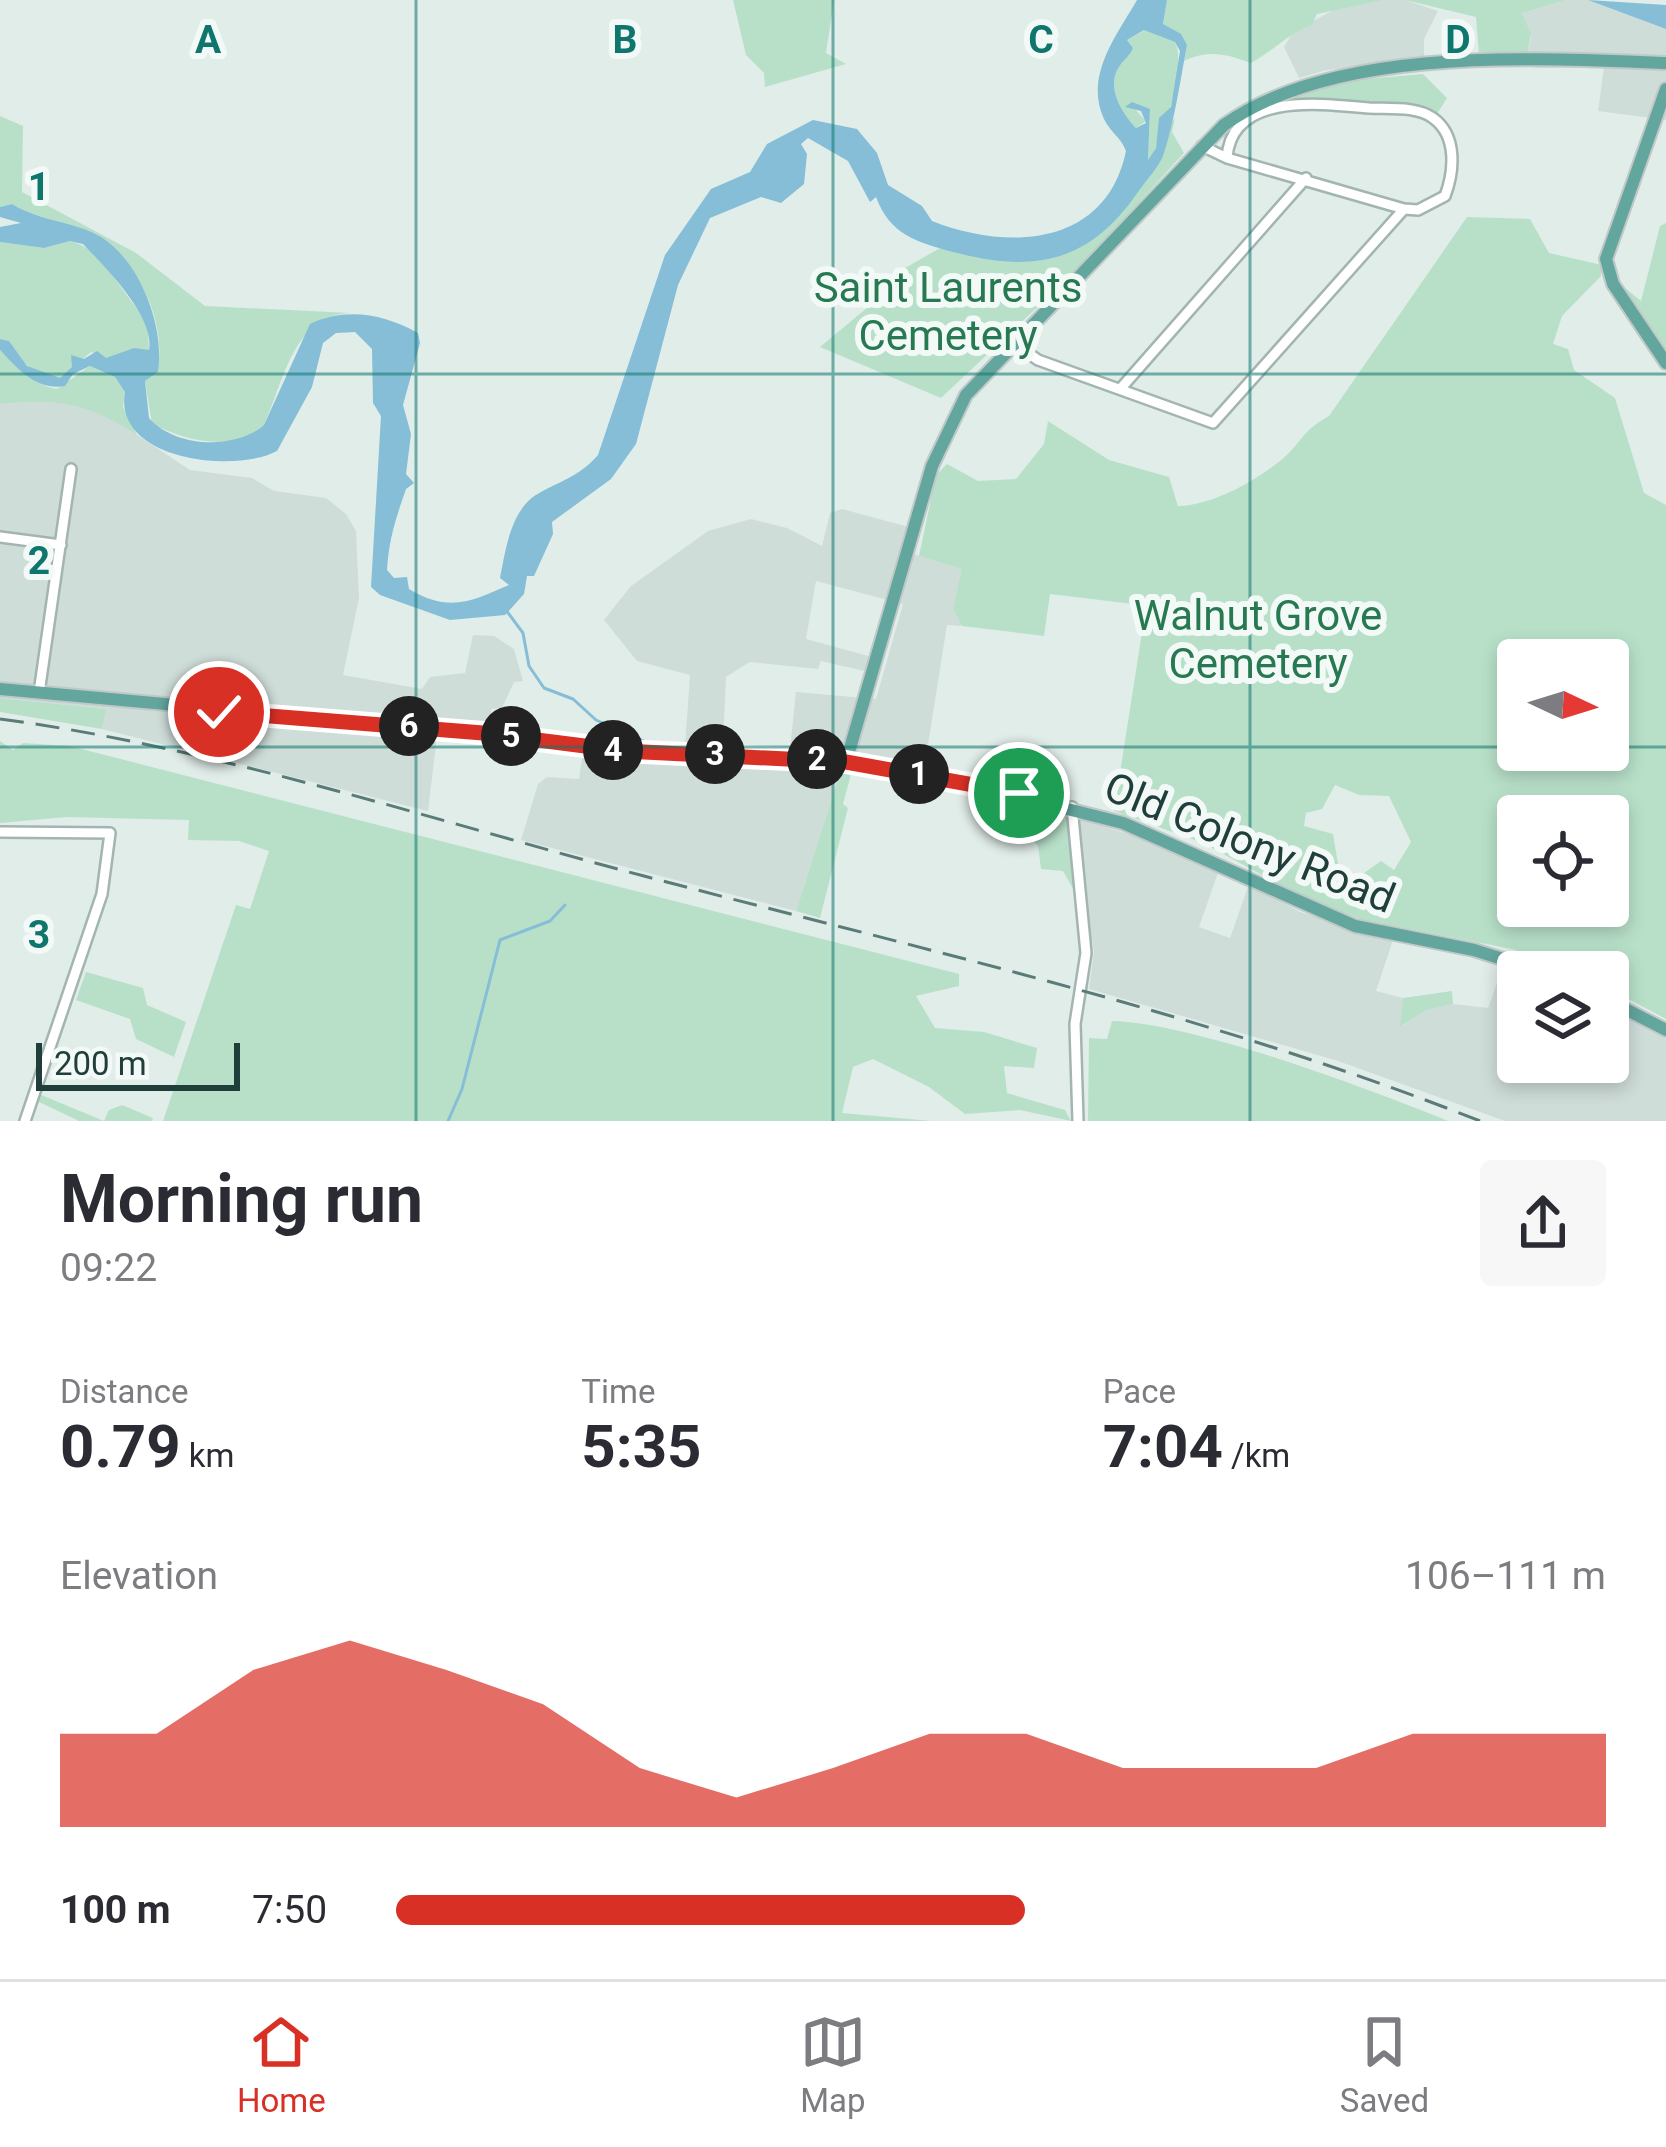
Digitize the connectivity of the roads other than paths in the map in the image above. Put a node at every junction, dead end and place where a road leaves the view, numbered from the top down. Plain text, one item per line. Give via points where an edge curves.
1 (1666, 62) edge
2 (1666, 89) edge
3 (1202, 146) junction
4 (1227, 158) junction
5 (1306, 178) junction
6 (1404, 208) junction
7 (1014, 343) junction
8 (1666, 363) edge
9 (1122, 388) junction
10 (71, 469) dead end
11 (0, 537) edge
12 (61, 544) junction
13 (0, 688) edge
14 (40, 693) junction
15 (846, 762) junction
16 (1072, 807) junction
17 (0, 832) edge
18 (1497, 960) edge
19 (1629, 1011) edge
20 (1666, 1030) edge
21 (25, 1121) edge
22 (1078, 1121) edge

1 - 3 main road via 1534,60 1342,74 1261,99
2 - 8 main road via 1606,259 1613,284
3 - 4 street
3 - 7 main road
4 - 5 street
4 - 6 street via 1244,123 1278,106 1417,111 1443,128 1452,178 1445,196
5 - 6 street
5 - 9 street
6 - 9 street via 1213,423
7 - 9 street via 1038,360
7 - 15 main road via 966,395 944,435
10 - 12 street
11 - 12 street
12 - 14 street
13 - 14 main road, Old Colony Road
14 - 15 main road, Old Colony Road via 602,749
15 - 16 main road, Old Colony Road
16 - 18 main road, Old Colony Road via 1179,844 1334,919
16 - 22 street via 1086,936 1075,1024
17 - 21 street via 110,833 101,894
19 - 20 main road

